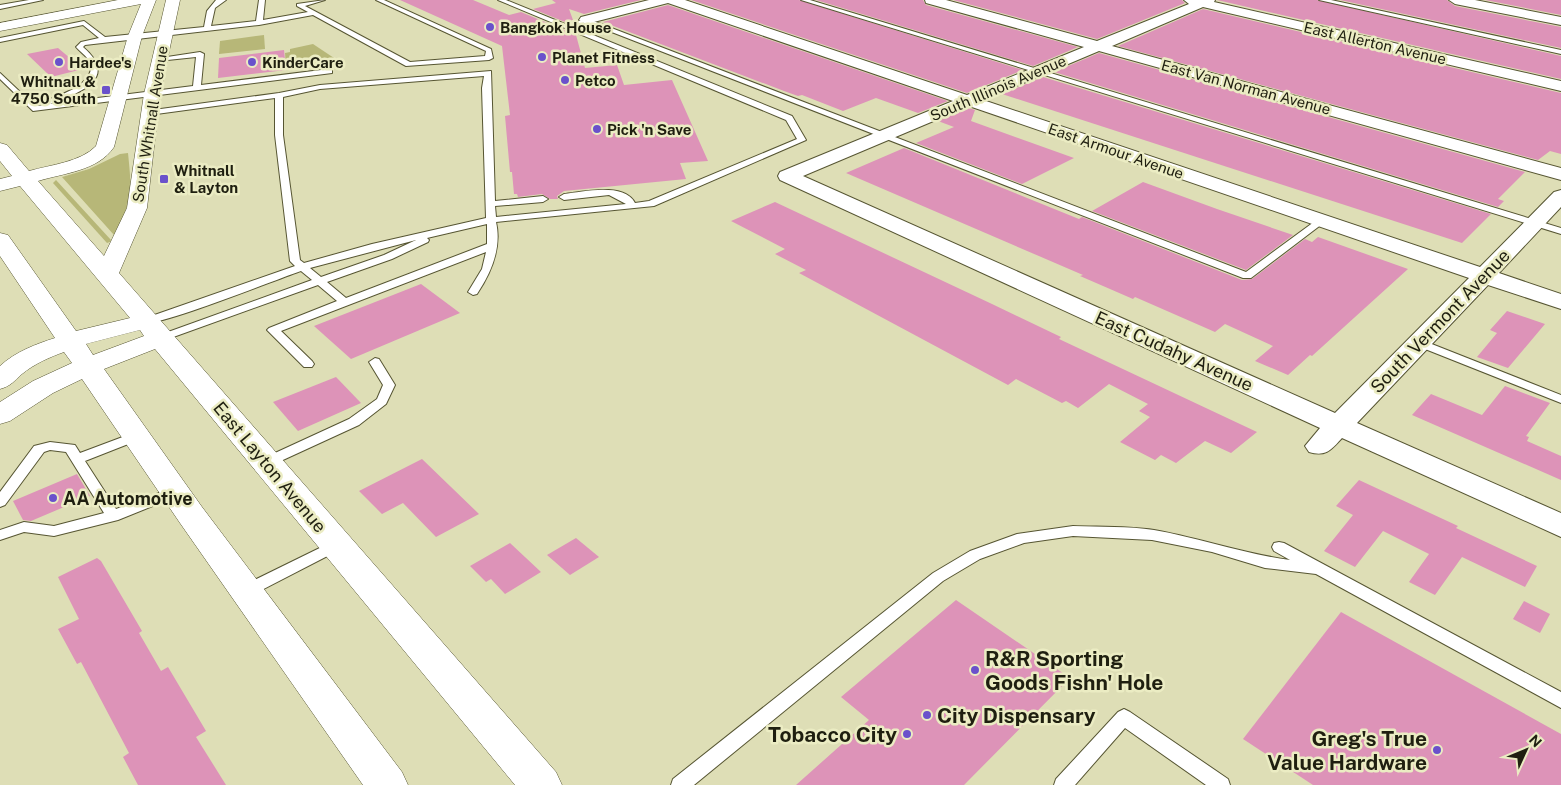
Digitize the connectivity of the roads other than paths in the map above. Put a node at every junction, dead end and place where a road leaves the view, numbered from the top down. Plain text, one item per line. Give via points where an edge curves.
1 (40, 0) edge
2 (104, 0) edge
3 (139, 0) edge
4 (149, 0) edge
5 (173, 0) edge
6 (223, 0) edge
7 (262, 0) edge
8 (322, 0) edge
9 (379, 0) edge
10 (501, 0) edge
11 (664, 0) edge
12 (672, 0) edge
13 (804, 0) edge
14 (931, 0) edge
15 (1322, 0) edge
16 (1455, 0) edge
17 (1200, 1) edge
18 (80, 4) junction
19 (0, 7) edge
20 (314, 13) junction
21 (0, 19) edge
22 (586, 20) junction
23 (1561, 21) edge
24 (0, 23) edge
25 (259, 23) junction
26 (565, 26) junction
27 (0, 27) edge
28 (207, 28) junction
29 (164, 33) junction
30 (135, 36) junction
31 (104, 39) junction
32 (0, 40) edge
33 (1098, 46) junction
34 (1561, 52) edge
35 (489, 58) junction
36 (158, 59) junction
37 (1039, 71) junction
38 (329, 72) dead end
39 (488, 73) junction
40 (0, 75) edge
41 (1561, 86) edge
42 (197, 89) junction
43 (279, 95) junction
44 (117, 98) junction
45 (967, 100) junction
46 (150, 104) junction
47 (33, 109) junction
48 (884, 136) junction
49 (0, 149) edge
50 (1561, 174) edge
51 (787, 176) joint
52 (26, 179) junction
53 (0, 185) edge
54 (564, 196) dead end
55 (1561, 196) edge
56 (543, 199) dead end
57 (490, 204) junction
58 (632, 206) junction
59 (491, 220) junction
60 (1321, 221) junction
61 (1535, 223) junction
62 (1561, 231) edge
63 (440, 233) junction
64 (0, 240) edge
65 (492, 246) junction
66 (302, 267) junction
67 (107, 273) junction
68 (1484, 276) junction
69 (320, 281) junction
70 (473, 292) dead end
71 (345, 302) junction
72 (1561, 302) edge
73 (154, 329) junction
74 (71, 342) junction
75 (1418, 343) junction
76 (374, 362) dead end
77 (308, 364) dead end
78 (88, 366) junction
79 (0, 381) edge
80 (1561, 399) edge
81 (0, 415) edge
82 (1338, 426) junction
83 (136, 436) junction
84 (1319, 446) dead end
85 (78, 459) junction
86 (267, 462) junction
87 (175, 492) junction
88 (0, 502) edge
89 (113, 516) junction
90 (1561, 526) edge
91 (0, 536) edge
92 (336, 545) junction
93 (1279, 547) dead end
94 (1318, 568) junction
95 (246, 591) junction
96 (1561, 702) edge
97 (387, 785) edge
98 (541, 785) edge
99 (680, 785) edge
100 (1063, 785) edge
101 (1221, 785) edge

1 - 19 lane
2 - 18 street
3 - 27 street
4 - 30 street, South Whitnall Avenue
5 - 29 street, South Whitnall Avenue
6 - 28 lane via 211,6
7 - 25 lane
8 - 20 lane via 298,5
9 - 35 lane via 489,50
10 - 26 lane
11 - 22 street
12 - 45 street, East Armour Avenue
13 - 37 lane
14 - 33 street, East Van Norman Avenue
15 - 34 lane
16 - 23 street
17 - 33 street, South Illinois Avenue
17 - 41 street, East Allerton Avenue
18 - 21 street
18 - 24 street
20 - 25 lane
20 - 35 lane via 409,64
22 - 26 lane
22 - 48 lane
25 - 28 lane
26 - 58 lane via 789,118 802,140 651,204
28 - 29 lane
29 - 30 lane
29 - 36 street, South Whitnall Avenue
30 - 31 lane
30 - 44 street, South Whitnall Avenue
31 - 32 lane via 84,23
31 - 47 lane via 83,43 79,47 93,60 95,67 94,76 87,84
33 - 37 street, South Illinois Avenue
33 - 50 street, East Van Norman Avenue
35 - 39 lane
36 - 42 lane via 200,54
36 - 46 street, South Whitnall Avenue
37 - 45 street, South Illinois Avenue
37 - 61 lane
38 - 42 lane
39 - 43 lane via 320,87
39 - 57 lane
40 - 47 lane via 11,91
42 - 46 lane
43 - 46 lane
43 - 66 lane via 279,135 295,260
44 - 46 lane
44 - 47 lane
44 - 52 street, South Whitnall Avenue via 106,147 98,155
45 - 48 street, South Illinois Avenue
45 - 60 street, East Armour Avenue
46 - 67 street, South Whitnall Avenue via 137,208
48 - 51 street, South Illinois Avenue
48 - 60 lane via 1247,276
49 - 52 street, East Layton Avenue
51 - 82 street, East Cudahy Avenue
52 - 53 street, South Whitnall Avenue
52 - 67 street, East Layton Avenue
54 - 58 lane via 610,192 630,200
55 - 61 street, South Vermont Avenue
56 - 57 lane
57 - 59 lane
58 - 59 lane
59 - 63 lane
59 - 65 lane via 494,230
60 - 68 street, East Armour Avenue
61 - 62 lane
61 - 68 street, South Vermont Avenue
63 - 66 lane
63 - 69 lane via 388,257
64 - 74 street
65 - 70 lane via 487,269
65 - 71 lane
66 - 69 lane
66 - 73 lane via 188,309
67 - 73 street, East Layton Avenue
68 - 72 street, East Armour Avenue
68 - 75 street, South Vermont Avenue
69 - 71 lane
69 - 73 lane
71 - 77 lane via 273,330
73 - 74 street
73 - 78 street
73 - 86 street, East Layton Avenue
74 - 78 street
74 - 79 street via 37,354 9,369
75 - 80 lane
75 - 82 street, South Vermont Avenue
76 - 86 lane via 389,385 382,402 354,422
78 - 81 street via 44,387
78 - 83 street
82 - 84 street, South Vermont Avenue
82 - 90 street, East Cudahy Avenue
83 - 85 lane
83 - 87 street
85 - 88 lane via 70,448 50,446 39,449
85 - 89 lane
86 - 92 street, East Layton Avenue
87 - 89 lane
87 - 95 street
89 - 91 lane via 54,530 24,528
92 - 95 lane
92 - 98 street, East Layton Avenue
93 - 94 lane
94 - 96 lane
94 - 99 lane via 1265,562 1152,535 1073,531 1022,538 975,555 938,578
95 - 97 street
100 - 101 lane via 1124,716

